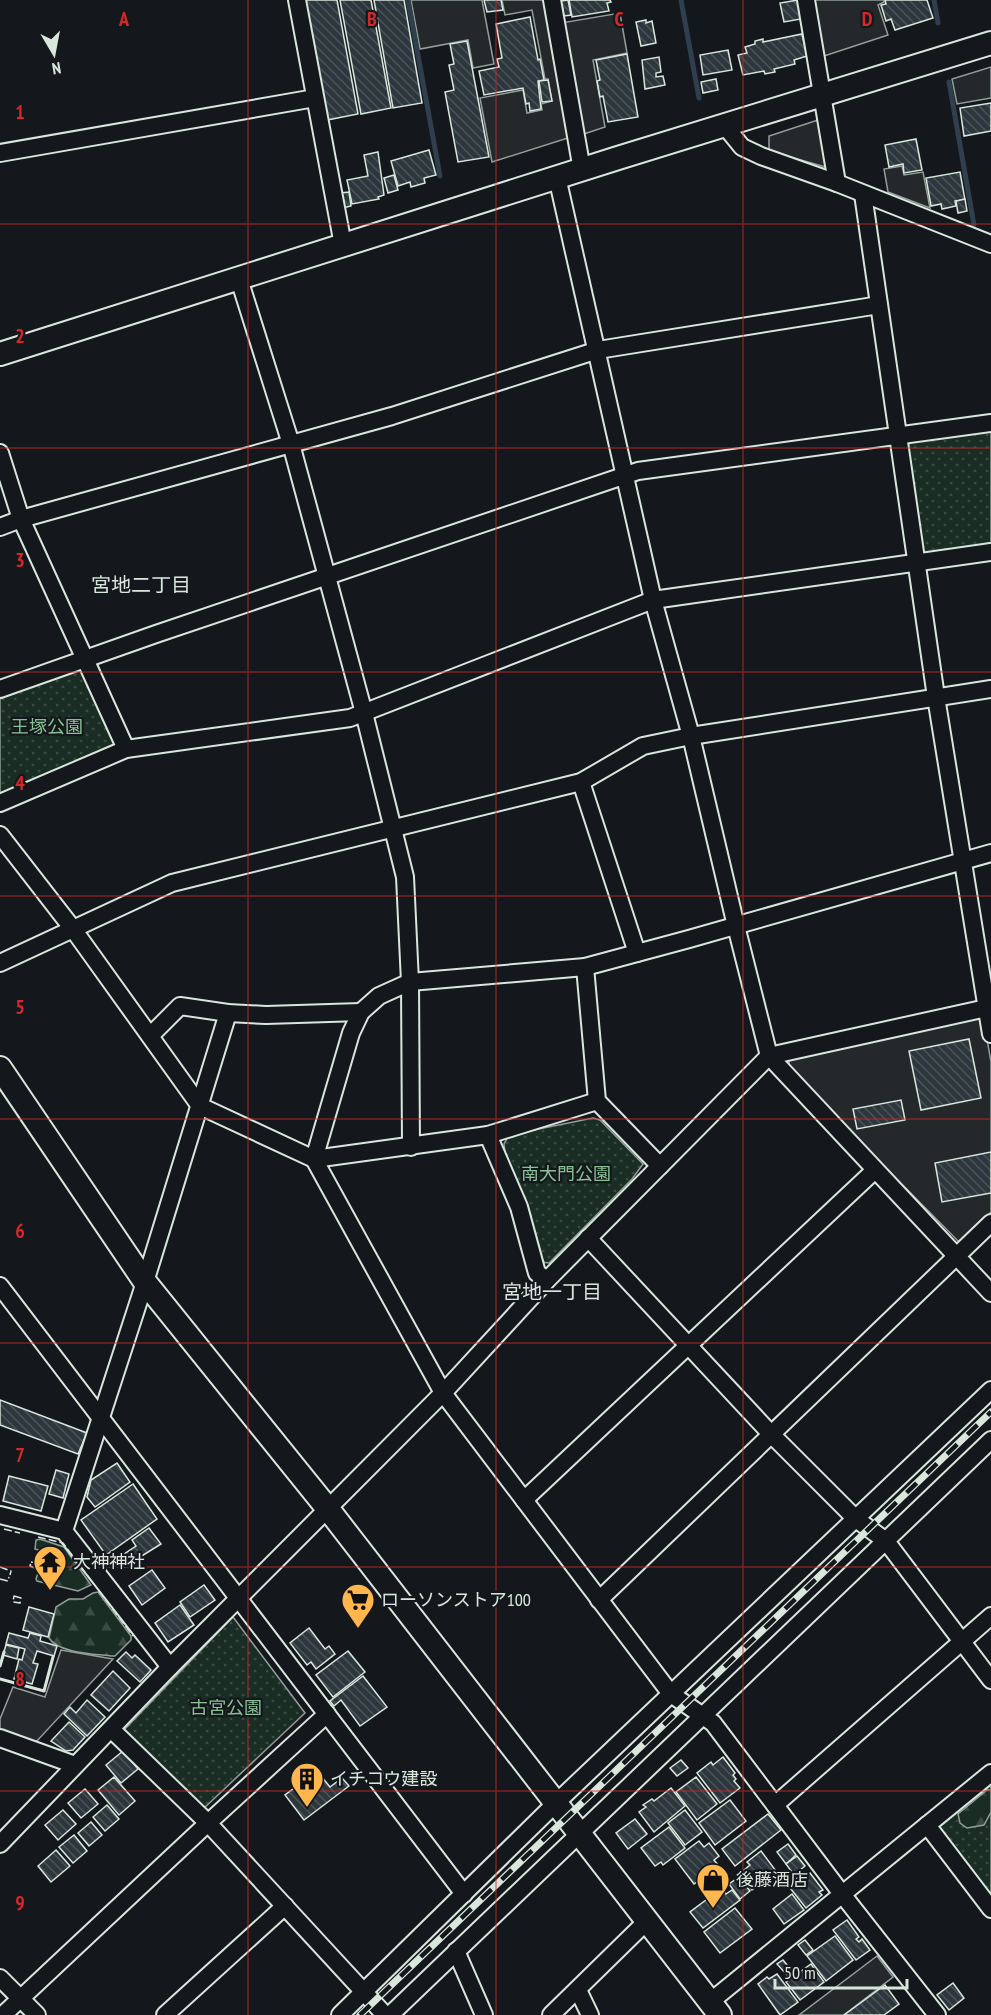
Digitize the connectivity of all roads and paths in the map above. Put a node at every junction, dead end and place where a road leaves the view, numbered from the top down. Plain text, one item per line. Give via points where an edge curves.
1 (297, 0) edge
2 (552, 0) edge
3 (806, 0) edge
4 (991, 43) edge
5 (823, 94) junction
6 (315, 98) junction
7 (725, 126) junction
8 (0, 153) edge
9 (582, 170) junction
10 (557, 177) junction
11 (837, 183) junction
12 (863, 194) junction
13 (991, 244) edge
14 (343, 245) junction
15 (239, 279) junction
16 (879, 305) junction
17 (597, 350) junction
18 (0, 354) edge
19 (991, 423) edge
20 (898, 435) junction
21 (291, 444) junction
22 (0, 453) edge
23 (627, 476) junction
24 (21, 519) junction
25 (0, 527) edge
26 (991, 552) edge
27 (916, 562) junction
28 (327, 577) junction
29 (653, 600) junction
30 (85, 659) junction
31 (0, 689) edge
32 (991, 689) edge
33 (936, 697) junction
34 (364, 712) junction
35 (691, 736) junction
36 (126, 749) junction
37 (581, 782) junction
38 (0, 803) edge
39 (393, 827) junction
40 (0, 835) edge
41 (991, 853) edge
42 (963, 860) junction
43 (736, 926) junction
44 (73, 929) junction
45 (637, 953) junction
46 (0, 963) edge
47 (585, 967) junction
48 (410, 982) junction
49 (989, 1008) edge
50 (361, 1012) junction
51 (228, 1013) junction
52 (991, 1034) edge
53 (151, 1035) junction
54 (769, 1056) junction
55 (0, 1068) edge
56 (597, 1101) junction
57 (200, 1106) junction
58 (488, 1135) junction
59 (411, 1147) junction
60 (314, 1159) junction
61 (660, 1166) junction
62 (874, 1170) junction
63 (991, 1223) edge
64 (588, 1238) junction
65 (956, 1257) junction
66 (547, 1280) junction
67 (146, 1282) junction
68 (0, 1286) edge
69 (991, 1293) edge
70 (689, 1346) junction
71 (991, 1390) edge
72 (443, 1393) junction
73 (100, 1418) junction
74 (771, 1434) junction
75 (991, 1440) edge
76 (524, 1500) junction
77 (328, 1509) junction
78 (0, 1515) edge
79 (856, 1519) junction
80 (64, 1531) junction
81 (886, 1541) junction
82 (237, 1599) junction
83 (599, 1600) junction
84 (991, 1616) edge
85 (962, 1641) junction
86 (170, 1667) junction
87 (991, 1680) edge
88 (671, 1695) junction
89 (327, 1714) junction
90 (703, 1716) junction
91 (111, 1729) junction
92 (0, 1738) edge
93 (75, 1765) junction
94 (991, 1773) edge
95 (557, 1802) junction
96 (775, 1805) junction
97 (208, 1823) junction
98 (927, 1825) junction
99 (580, 1834) junction
100 (0, 1844) edge
101 (464, 1894) junction
102 (842, 1894) junction
103 (285, 1906) junction
104 (991, 1909) edge
105 (647, 1922) junction
106 (456, 1951) junction
107 (0, 1978) edge
108 (578, 1990) junction
109 (365, 1991) junction
110 (20, 1997) junction
111 (715, 2008) edge
112 (3, 2015) edge
113 (37, 2015) edge
114 (165, 2015) edge
115 (340, 2015) edge
116 (385, 2015) edge
117 (390, 2015) edge
118 (484, 2015) edge
119 (551, 2015) edge
120 (591, 2015) edge
121 (937, 2015) edge

1 - 6 street
2 - 9 street
3 - 5 street
4 - 5 street
5 - 7 street
5 - 11 street
6 - 8 street
6 - 14 street
7 - 9 street
7 - 11 street via 742,147
9 - 10 street
10 - 14 street
10 - 17 street
11 - 12 street
12 - 13 street
12 - 16 street
14 - 15 street
15 - 18 street
15 - 21 street
16 - 17 street
16 - 20 street
17 - 21 street
17 - 23 street
19 - 20 street
20 - 23 street via 638,471
20 - 27 street
21 - 24 street
21 - 28 street
22 - 24 street
23 - 28 street
23 - 29 street
24 - 25 street
24 - 30 street
26 - 27 street
27 - 29 street
27 - 33 street
28 - 30 street
28 - 34 street
29 - 34 street
29 - 35 street
30 - 31 street
30 - 36 street
32 - 33 street
33 - 35 street
33 - 42 street
34 - 36 street via 350,718
34 - 39 street
35 - 37 street via 643,746
35 - 43 street
36 - 38 street
37 - 39 street
37 - 45 street
39 - 44 street via 172,883
39 - 48 street via 405,877
40 - 44 street
41 - 42 street
42 - 43 street
42 - 49 street
43 - 45 street
43 - 54 street
44 - 46 street
44 - 53 street
45 - 47 street
47 - 48 street
47 - 56 street
48 - 50 street via 379,996
48 - 59 street
49 - 52 street
49 - 54 street
50 - 51 street
50 - 60 street via 351,1032
51 - 53 street via 180,1006
51 - 57 street
53 - 57 street
54 - 61 street
54 - 62 street
55 - 67 street
56 - 58 street
56 - 61 street
57 - 60 street
57 - 67 street
58 - 59 street
58 - 66 street via 519,1207 537,1273
59 - 60 street
60 - 72 street
61 - 64 street
62 - 65 street
62 - 70 street
63 - 65 street
64 - 66 street
64 - 70 street
65 - 69 street
65 - 74 street
66 - 72 street
67 - 73 street
67 - 77 street
68 - 73 street
70 - 74 street
70 - 76 street
71 - 79 street
72 - 76 street
72 - 77 street
73 - 80 street
73 - 82 street
74 - 79 street
74 - 83 street
75 - 81 street
76 - 83 street
77 - 82 street
77 - 95 street
78 - 80 street
79 - 81 street
79 - 88 street
80 - 86 street
81 - 85 street
81 - 90 street
82 - 86 street
82 - 89 street
83 - 88 street
84 - 85 street
85 - 87 street
85 - 96 street
86 - 91 street
88 - 90 street
88 - 95 street
89 - 97 street
89 - 101 street
90 - 96 street via 713,1723
90 - 99 street
91 - 93 street
91 - 97 street
92 - 93 street
93 - 100 street
94 - 98 street
95 - 99 street
95 - 101 street
96 - 102 street
97 - 103 street
97 - 110 street
98 - 102 street
98 - 104 street
99 - 105 street
99 - 106 street
101 - 109 street
102 - 111 street
102 - 121 street
103 - 109 street
103 - 114 street
105 - 108 street
105 - 111 street
106 - 117 street
106 - 118 street
107 - 110 street
108 - 119 street
108 - 120 street
109 - 115 street
109 - 116 street
110 - 112 street
110 - 113 street

